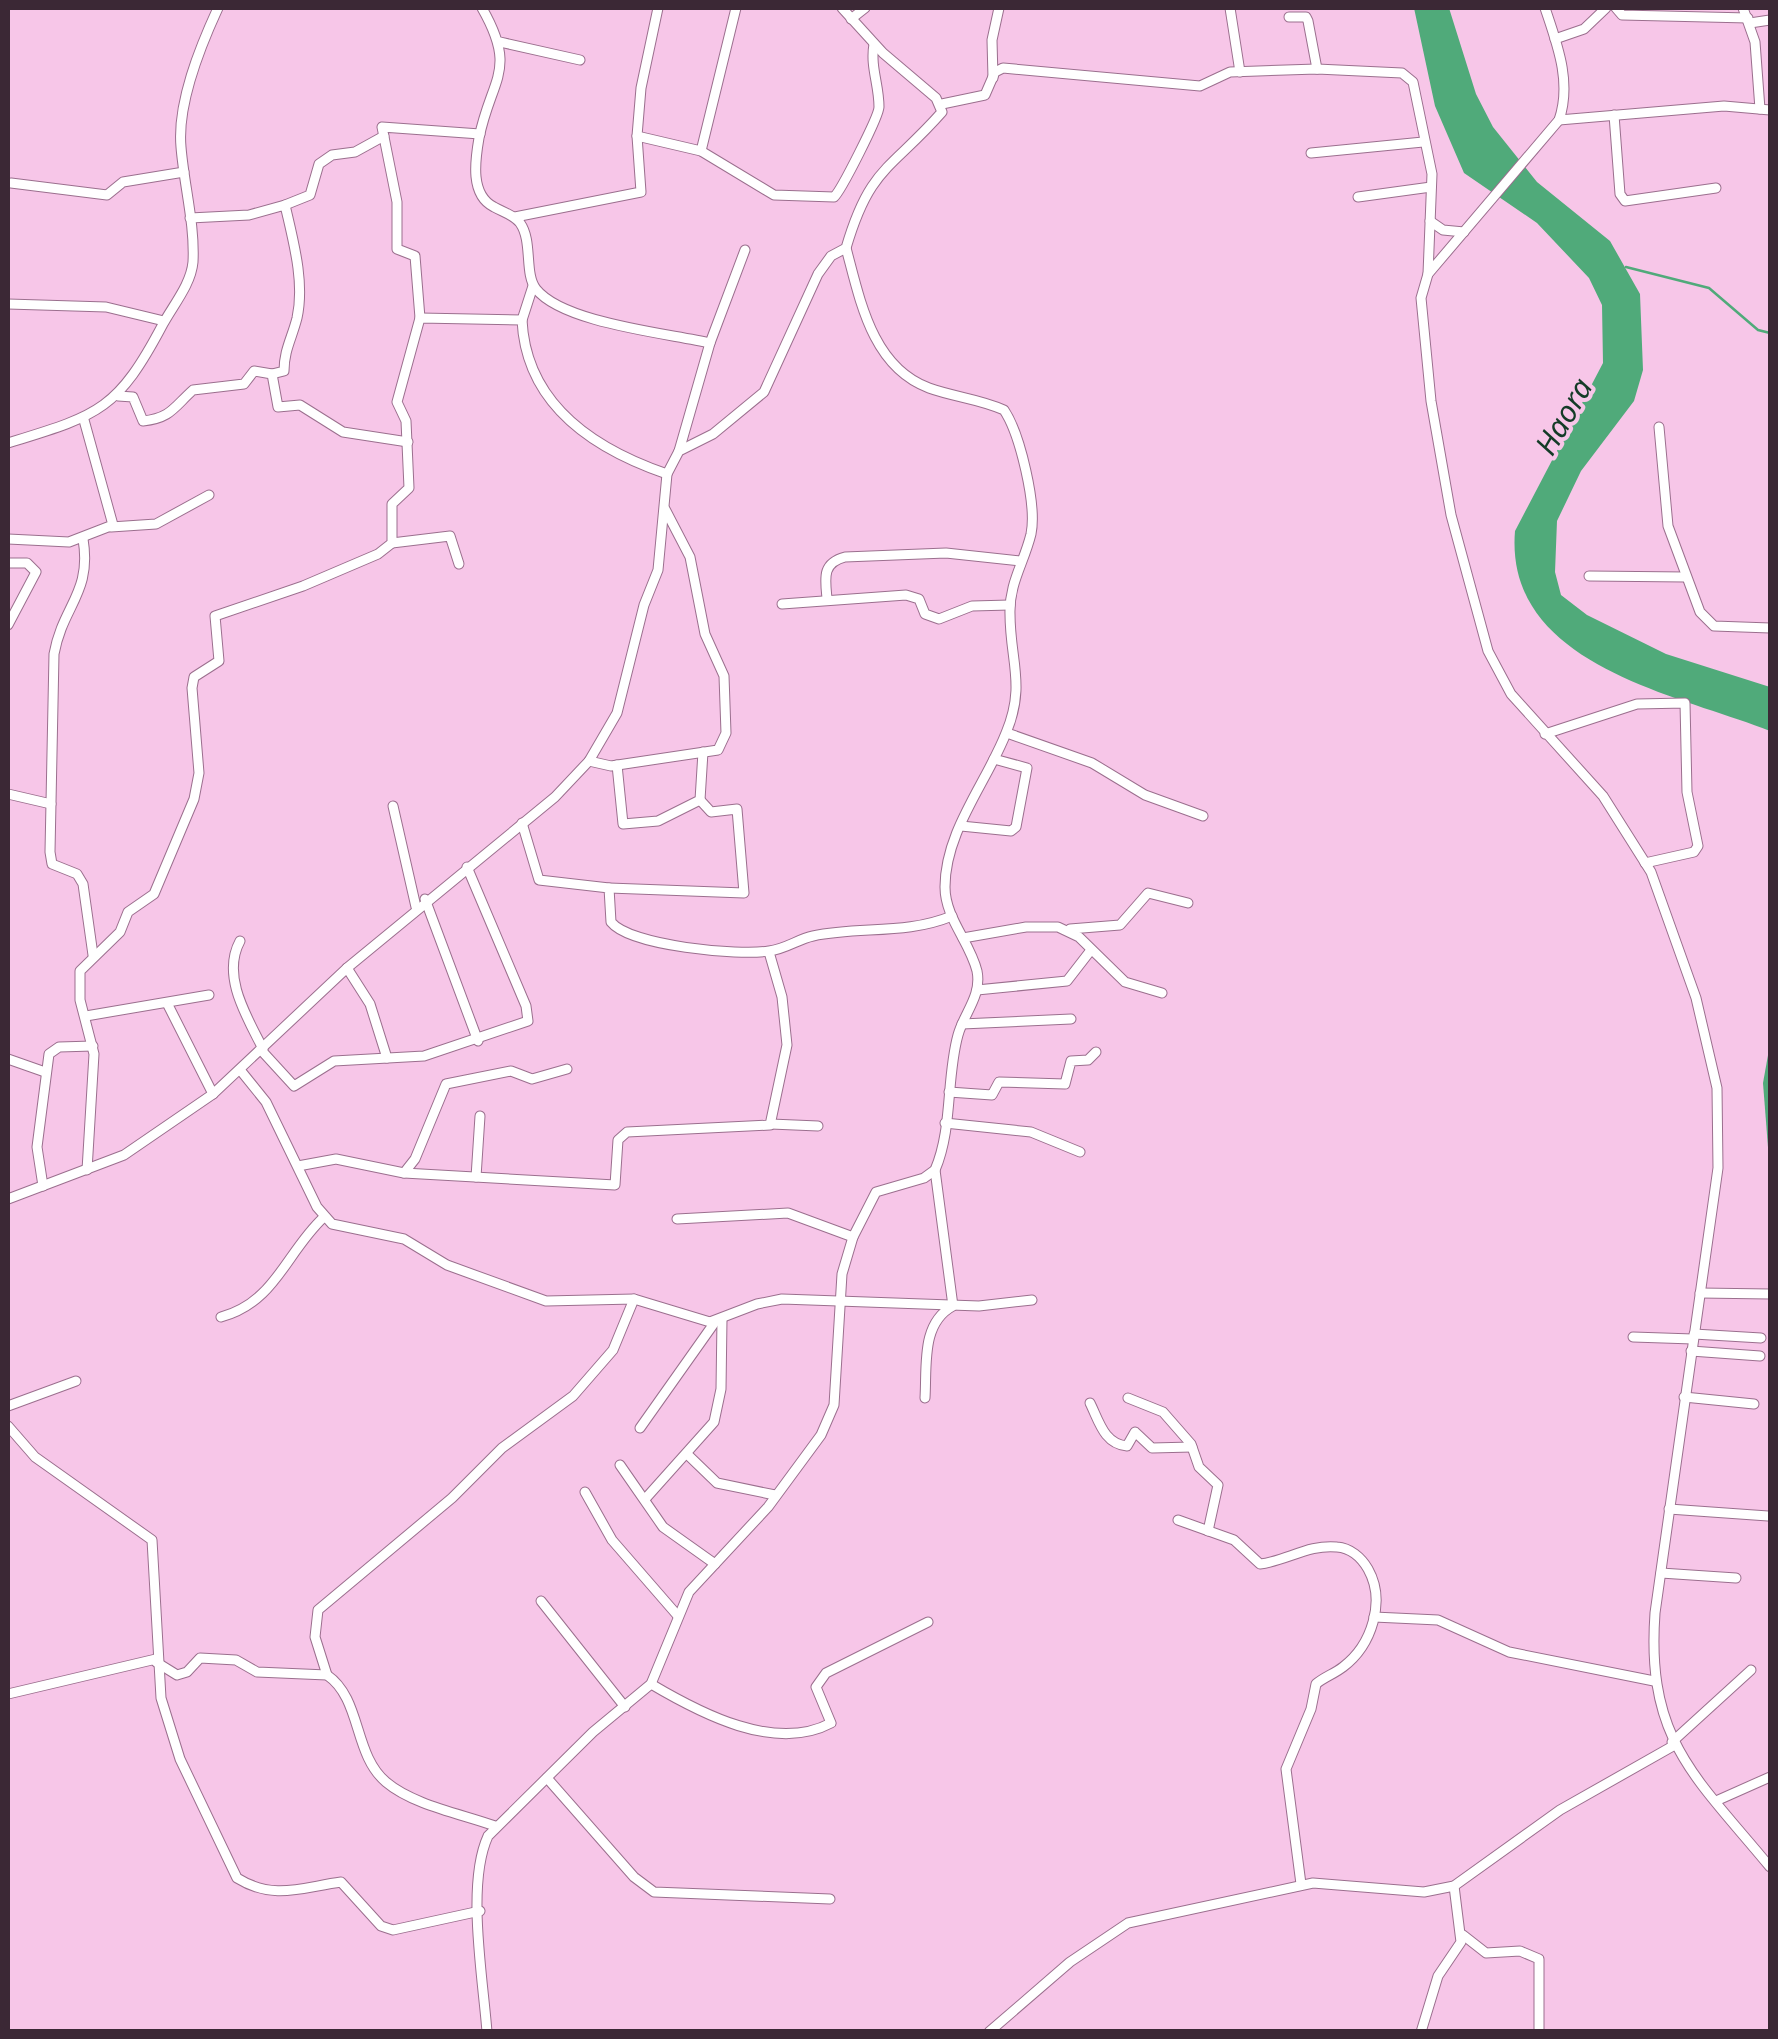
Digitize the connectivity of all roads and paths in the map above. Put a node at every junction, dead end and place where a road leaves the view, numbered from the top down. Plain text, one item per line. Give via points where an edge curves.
1 (218, 8) edge
2 (482, 8) edge
3 (658, 8) edge
4 (736, 8) edge
5 (842, 8) edge
6 (865, 8) edge
7 (999, 8) edge
8 (1230, 8) edge
9 (1545, 8) edge
10 (1606, 8) edge
11 (1616, 8) edge
12 (1747, 16) edge
13 (1289, 17) dead end
14 (851, 19) junction
15 (1770, 20) edge
16 (1555, 39) junction
17 (500, 42) junction
18 (874, 44) junction
19 (580, 60) dead end
20 (1317, 69) junction
21 (1240, 72) junction
22 (992, 78) junction
23 (942, 104) junction
24 (1765, 110) edge
25 (1614, 115) junction
26 (1558, 120) junction
27 (480, 134) junction
28 (384, 136) junction
29 (638, 136) junction
30 (1423, 142) junction
31 (701, 152) junction
32 (1311, 153) dead end
33 (184, 172) junction
34 (12, 184) dead end
35 (1432, 187) junction
36 (1716, 188) dead end
37 (1358, 197) dead end
38 (285, 205) junction
39 (190, 218) junction
40 (515, 218) junction
41 (1430, 222) junction
42 (1466, 229) junction
43 (846, 248) junction
44 (745, 250) dead end
45 (1428, 274) junction
46 (533, 286) junction
47 (8, 304) edge
48 (420, 318) junction
49 (522, 320) junction
50 (164, 322) junction
51 (710, 343) junction
52 (272, 374) junction
53 (118, 396) junction
54 (84, 420) junction
55 (1659, 427) dead end
56 (408, 442) junction
57 (8, 443) edge
58 (680, 451) junction
59 (667, 474) junction
60 (209, 494) dead end
61 (664, 507) junction
62 (111, 527) junction
63 (8, 539) edge
64 (83, 539) junction
65 (392, 543) junction
66 (1020, 561) junction
67 (8, 564) edge
68 (459, 564) dead end
69 (1589, 576) dead end
70 (1685, 577) junction
71 (827, 598) junction
72 (782, 604) dead end
73 (1010, 605) junction
74 (8, 625) edge
75 (1770, 628) edge
76 (1007, 732) junction
77 (1545, 734) junction
78 (704, 752) junction
79 (994, 759) junction
80 (588, 762) junction
81 (617, 766) junction
82 (8, 794) edge
83 (700, 800) junction
84 (51, 804) junction
85 (393, 806) dead end
86 (1203, 816) dead end
87 (522, 824) junction
88 (961, 826) junction
89 (1645, 864) junction
90 (467, 867) junction
91 (609, 888) junction
92 (425, 899) junction
93 (1188, 903) dead end
94 (416, 907) junction
95 (952, 916) junction
96 (1067, 930) junction
97 (964, 938) junction
98 (240, 940) dead end
99 (1091, 950) junction
100 (768, 952) junction
101 (93, 954) junction
102 (346, 968) junction
103 (978, 990) junction
104 (1162, 993) dead end
105 (208, 994) dead end
106 (167, 1003) junction
107 (86, 1016) junction
108 (1071, 1019) dead end
109 (962, 1024) junction
110 (478, 1040) junction
111 (93, 1046) junction
112 (262, 1050) junction
113 (1096, 1052) dead end
114 (387, 1058) junction
115 (8, 1059) edge
116 (567, 1069) dead end
117 (241, 1071) junction
118 (45, 1072) junction
119 (949, 1092) junction
120 (214, 1094) junction
121 (480, 1116) dead end
122 (945, 1123) junction
123 (771, 1124) junction
124 (818, 1126) dead end
125 (1080, 1152) dead end
126 (298, 1166) junction
127 (87, 1170) junction
128 (935, 1170) junction
129 (404, 1173) junction
130 (476, 1177) junction
131 (43, 1186) junction
132 (8, 1200) edge
133 (324, 1217) junction
134 (677, 1218) dead end
135 (853, 1237) junction
136 (1700, 1293) junction
137 (1770, 1294) edge
138 (634, 1299) junction
139 (840, 1300) junction
140 (1032, 1300) dead end
141 (953, 1306) junction
142 (221, 1317) dead end
143 (719, 1320) junction
144 (1693, 1336) junction
145 (1633, 1337) dead end
146 (1761, 1338) dead end
147 (1691, 1350) junction
148 (1760, 1356) dead end
149 (76, 1381) dead end
150 (1684, 1397) junction
151 (924, 1398) dead end
152 (1128, 1398) dead end
153 (1090, 1403) dead end
154 (1754, 1404) dead end
155 (8, 1406) edge
156 (8, 1426) edge
157 (640, 1428) dead end
158 (1192, 1447) junction
159 (688, 1455) junction
160 (620, 1466) dead end
161 (585, 1492) dead end
162 (775, 1495) junction
163 (646, 1498) junction
164 (1669, 1509) junction
165 (1768, 1516) edge
166 (1178, 1520) dead end
167 (1208, 1531) junction
168 (715, 1564) junction
169 (1661, 1574) junction
170 (1736, 1578) dead end
171 (541, 1601) dead end
172 (678, 1616) junction
173 (1374, 1617) junction
174 (928, 1622) dead end
175 (156, 1661) junction
176 (1751, 1670) dead end
177 (327, 1674) junction
178 (1654, 1681) junction
179 (651, 1684) junction
180 (8, 1694) edge
181 (625, 1707) junction
182 (1673, 1744) junction
183 (1770, 1777) edge
184 (547, 1778) junction
185 (1716, 1801) junction
186 (495, 1826) junction
187 (1770, 1867) edge
188 (1301, 1884) junction
189 (1454, 1886) junction
190 (830, 1899) dead end
191 (480, 1912) junction
192 (1463, 1936) junction
193 (488, 2032) edge
194 (990, 2032) edge
195 (1421, 2032) edge
196 (1539, 2032) edge

1 - 33 street via 181,127
2 - 17 street
3 - 29 street
4 - 31 street
5 - 14 street
6 - 14 street
7 - 22 street
8 - 21 street
9 - 16 street
10 - 16 street via 1584,29
11 - 12 street via 1622,14
12 - 15 street
12 - 24 street
13 - 20 street via 1306,17
14 - 18 street
16 - 26 street via 1564,80
17 - 19 street
17 - 27 street via 498,80
18 - 23 street
18 - 31 street via 878,118 834,197 774,195
20 - 21 street
20 - 30 street via 1407,74
21 - 22 street via 1200,86 1004,68
22 - 23 street via 985,95
23 - 43 street via 931,124 877,173
24 - 25 street via 1724,106
25 - 26 street
25 - 36 street via 1625,200
26 - 42 street
27 - 28 street via 388,125
27 - 40 street via 480,194
28 - 38 street via 355,152 332,154 316,167 310,196
28 - 48 street via 396,191 397,248 415,256
29 - 31 street
29 - 40 street via 638,194
30 - 32 street
30 - 35 street
33 - 34 street via 123,182 107,195
33 - 39 street
35 - 37 street
35 - 41 street
38 - 39 street via 249,215
38 - 52 street via 298,316 282,354 284,371
39 - 50 street via 190,276
40 - 46 street via 523,228
41 - 42 street via 1442,230
41 - 45 street
42 - 45 street
43 - 58 street via 818,274 764,392 713,434
43 - 66 street via 868,324 901,372 925,386 991,404 1010,419 1031,496 1032,529
44 - 51 street
45 - 77 street via 1422,298 1426,366 1475,614 1498,672
46 - 49 street
46 - 51 street via 558,308
47 - 50 street via 106,308
48 - 49 street
48 - 56 street via 397,402
49 - 59 street via 524,352 543,394 616,456
50 - 53 street
51 - 58 street
52 - 53 street via 254,370 244,384 193,390 172,415 145,422 133,397
52 - 56 street via 278,407 300,405 343,432
53 - 54 street
54 - 57 street
54 - 62 street via 113,514
55 - 70 street via 1664,504
56 - 65 street via 409,488 392,504
58 - 59 street
59 - 61 street
60 - 62 street via 156,524
61 - 78 street via 690,557 705,634 726,688 722,744
61 - 80 street via 660,558 622,698 612,728
62 - 64 street
63 - 64 street
64 - 84 street via 86,576 54,654
65 - 68 street via 450,536
65 - 101 street via 303,586 215,616 219,661 194,677 192,688 194,799 154,894 128,912 120,932
66 - 71 street via 946,553 845,557 826,571
66 - 73 street
67 - 74 street via 27,563 36,572
69 - 70 street
70 - 75 street via 1709,624
71 - 72 street
71 - 73 street via 906,595 939,619 976,605
73 - 76 street via 1019,675
76 - 79 street
76 - 86 street
77 - 89 street via 1603,796
77 - 89 street via 1637,704 1685,703 1687,792 1698,846
78 - 81 street
78 - 83 street
79 - 88 street
79 - 88 street via 1026,768 1016,827
80 - 81 street
80 - 87 street
81 - 83 street via 620,816 627,826 658,821
82 - 84 street
83 - 91 street via 710,812 737,809 744,893
84 - 101 street via 50,860 80,878
85 - 94 street
87 - 90 street
87 - 91 street via 539,880
88 - 95 street via 944,888
89 - 136 street via 1684,959 1718,1088 1718,1168
90 - 92 street
90 - 110 street via 529,1019
91 - 100 street via 611,922 621,932 692,947
92 - 94 street
92 - 110 street
93 - 96 street via 1152,892 1120,924
94 - 102 street
95 - 97 street
95 - 100 street via 892,931 811,936
96 - 97 street via 1034,926
96 - 99 street
97 - 103 street
98 - 112 street via 235,984
99 - 103 street via 1067,981
99 - 104 street via 1125,982
100 - 123 street via 787,1045
101 - 107 street via 78,979
102 - 112 street
102 - 114 street via 375,1016
103 - 109 street
105 - 106 street
106 - 107 street
106 - 120 street
107 - 111 street
108 - 109 street
109 - 119 street
110 - 114 street via 424,1056
111 - 118 street via 54,1048
111 - 127 street
112 - 114 street via 294,1086 334,1060
112 - 117 street
113 - 119 street via 1071,1061 1065,1084 1000,1082 992,1095
115 - 118 street
116 - 129 street via 532,1079 511,1071 446,1084
117 - 120 street
117 - 126 street via 266,1102
118 - 131 street via 37,1154
119 - 122 street
120 - 127 street via 124,1155
121 - 130 street
122 - 125 street via 1031,1132
122 - 128 street
123 - 124 street
123 - 130 street via 626,1132 618,1140 615,1185
126 - 129 street via 336,1159
126 - 133 street
127 - 131 street
128 - 135 street via 876,1192
128 - 141 street
129 - 130 street
131 - 132 street
133 - 138 street via 344,1228 404,1239 447,1264 546,1301
133 - 142 street via 272,1287
134 - 135 street via 788,1213
135 - 139 street
136 - 137 street
136 - 144 street
138 - 143 street via 704,1322
138 - 177 street via 613,1350 573,1396 502,1448 318,1610 315,1637
139 - 141 street
139 - 143 street via 768,1300
139 - 162 street via 830,1416
140 - 141 street
141 - 151 street via 931,1328
143 - 157 street
143 - 159 street via 721,1389 714,1422
144 - 145 street
144 - 146 street
144 - 147 street
147 - 148 street
147 - 150 street
149 - 155 street
150 - 154 street
150 - 164 street
152 - 158 street via 1163,1412
153 - 158 street via 1116,1444 1127,1446 1135,1432 1152,1448
156 - 175 street via 35,1457 152,1540
158 - 167 street via 1199,1467 1218,1485
159 - 162 street via 717,1482
159 - 163 street
160 - 163 street
161 - 172 street via 612,1540
162 - 168 street
163 - 168 street via 663,1527
164 - 165 street
164 - 169 street
166 - 167 street
167 - 173 street via 1234,1540 1260,1564 1321,1547 1343,1548 1361,1558 1374,1582
168 - 172 street
169 - 170 street
169 - 178 street
171 - 181 street
172 - 179 street
173 - 178 street via 1438,1620 1509,1652
173 - 188 street via 1352,1660 1316,1684 1288,1759
174 - 179 street via 826,1673 816,1686 831,1723 815,1732 789,1735 703,1715
175 - 177 street via 177,1675 200,1658 217,1656 257,1672
175 - 180 street
175 - 191 street via 172,1739 237,1878 289,1893 341,1882 381,1926 393,1930
176 - 182 street
177 - 186 street via 340,1687 366,1753 387,1783
178 - 182 street
179 - 181 street
181 - 184 street
182 - 185 street
182 - 189 street via 1550,1816
183 - 185 street
184 - 186 street
184 - 190 street via 634,1878 654,1892
185 - 187 street
186 - 191 street via 481,1856
188 - 189 street via 1424,1892
188 - 194 street via 1128,1923 1070,1962
189 - 192 street
191 - 193 street
192 - 195 street via 1434,1987
192 - 196 street via 1486,1953 1520,1951 1539,1959

